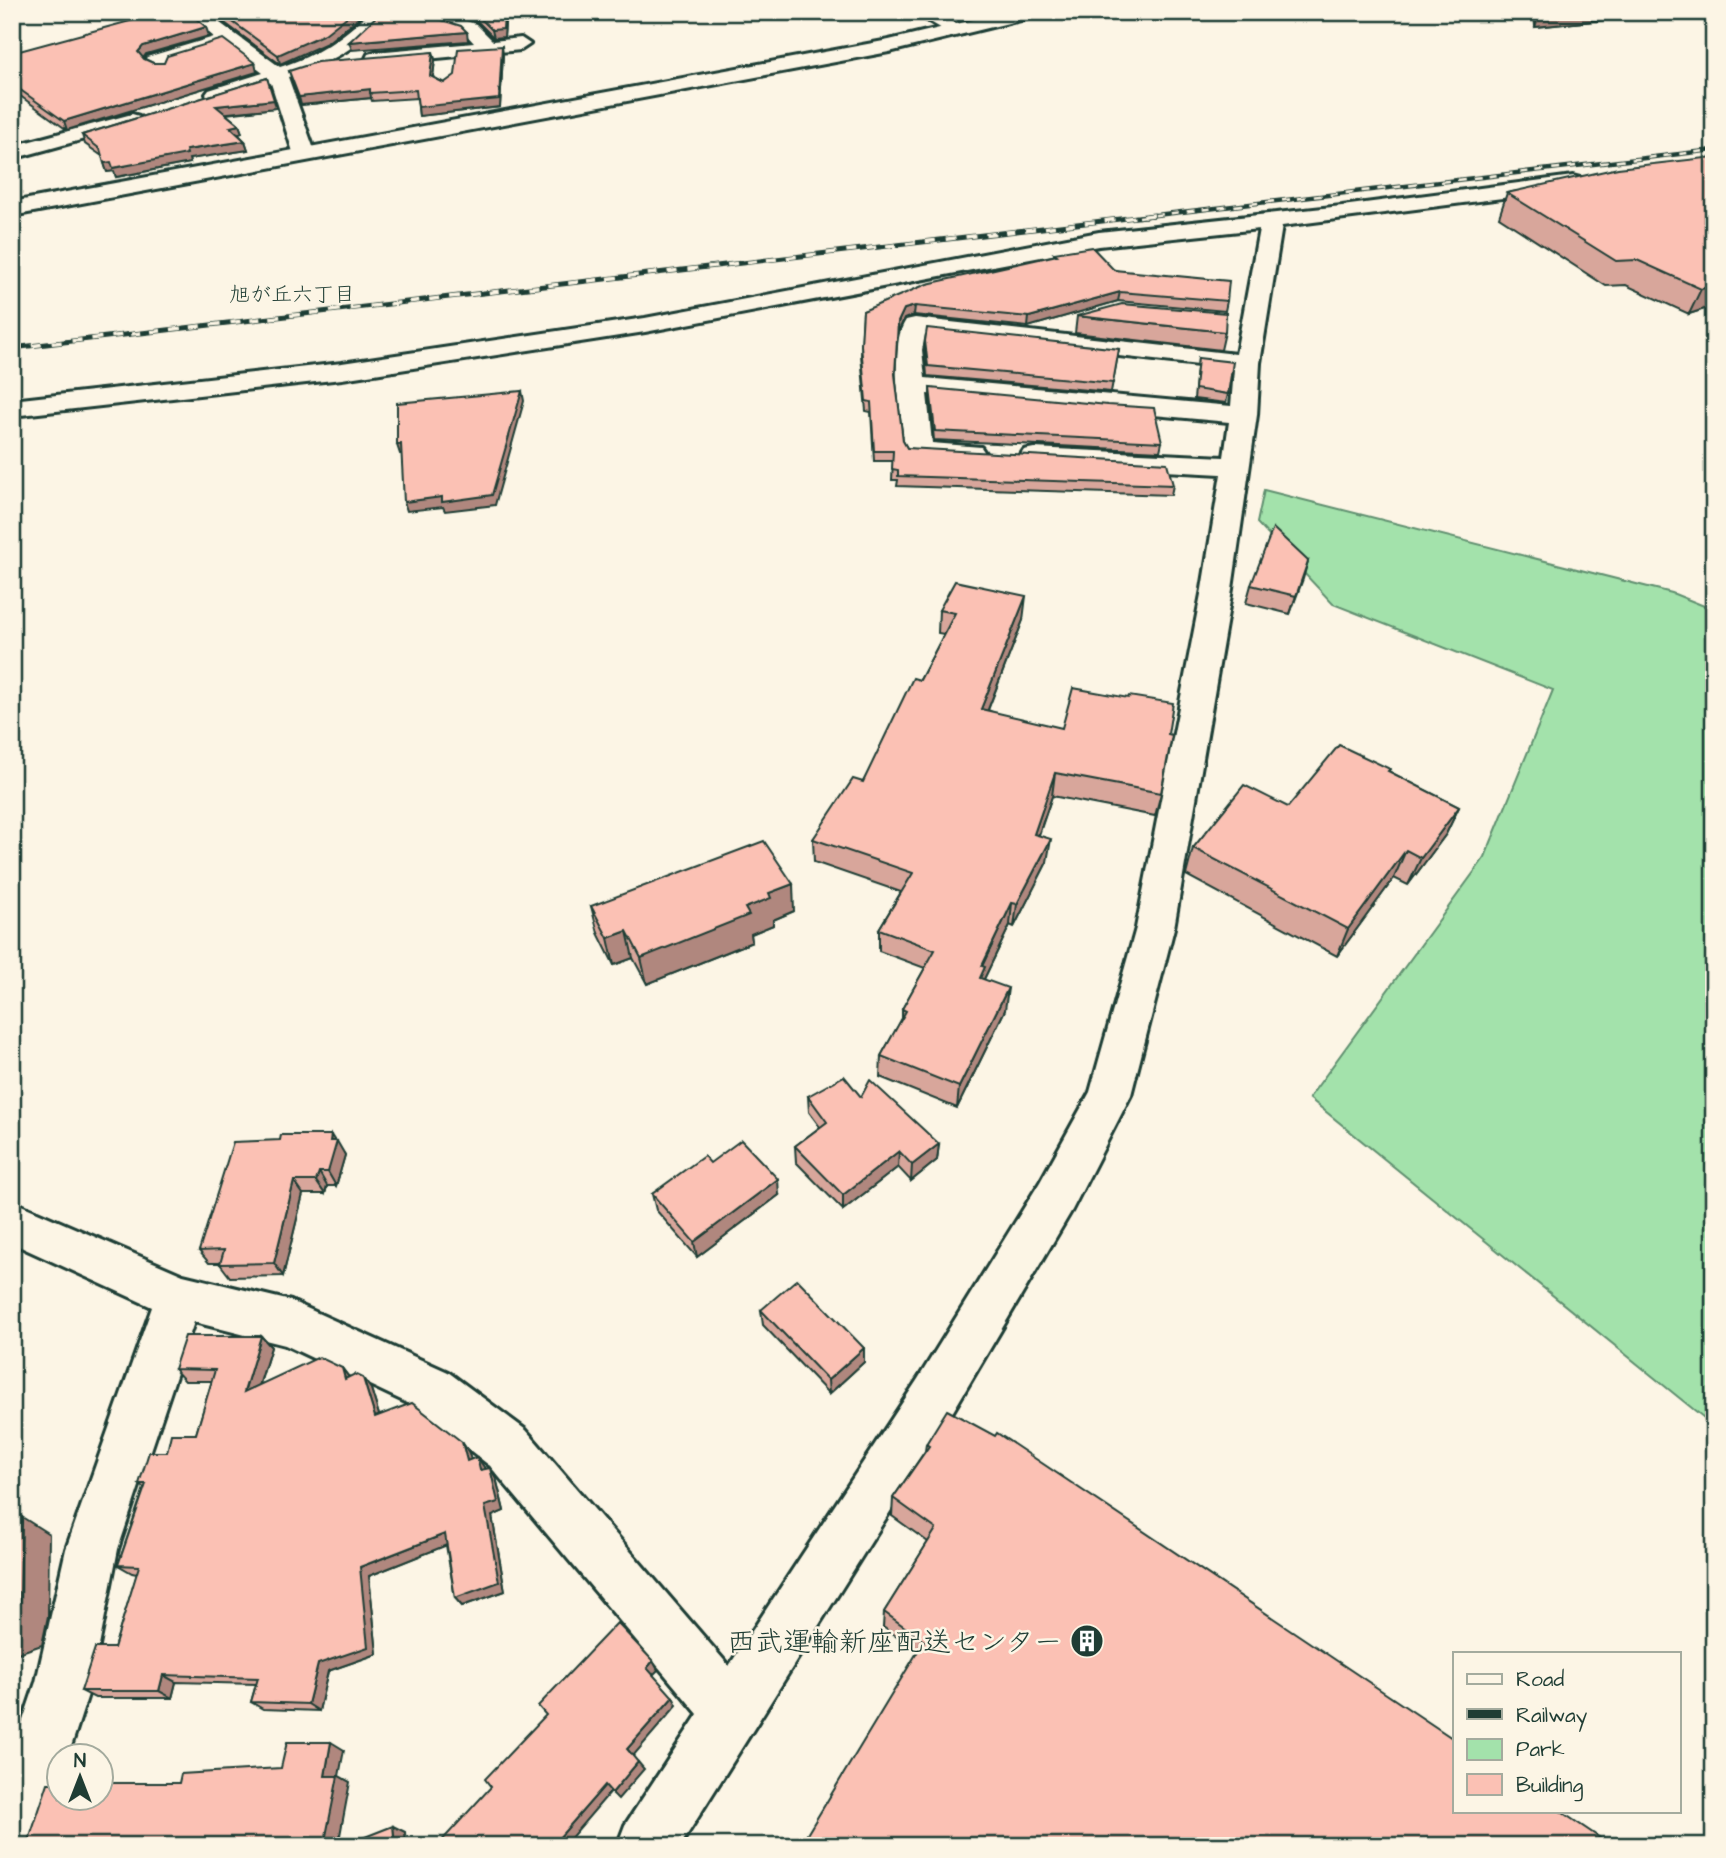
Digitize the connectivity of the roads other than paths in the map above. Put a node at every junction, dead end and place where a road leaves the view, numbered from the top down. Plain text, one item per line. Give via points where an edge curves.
1 (193, 12) edge
2 (381, 12) edge
3 (416, 12) edge
4 (922, 12) edge
5 (1031, 12) edge
6 (957, 30) junction
7 (229, 38) junction
8 (521, 44) dead end
9 (488, 47) junction
10 (448, 50) junction
11 (317, 62) junction
12 (160, 65) edge
13 (446, 72) dead end
14 (278, 75) junction
15 (193, 101) edge
16 (153, 113) edge
17 (12, 153) edge
18 (305, 155) junction
19 (1591, 180) edge
20 (12, 209) edge
21 (1272, 221) junction
22 (1080, 321) edge
23 (1227, 321) edge
24 (1254, 323) junction
25 (1018, 338) junction
26 (1247, 363) junction
27 (913, 385) junction
28 (12, 408) edge
29 (1244, 415) junction
30 (1235, 466) junction
31 (12, 1221) edge
32 (179, 1296) junction
33 (733, 1713) junction
34 (12, 1841) edge
35 (646, 1846) edge

1 - 7 street
2 - 11 street
3 - 9 street via 470,28
4 - 6 street
5 - 6 street
6 - 18 street
7 - 12 street via 154,61
7 - 14 street
8 - 9 street
9 - 10 street
10 - 11 street
10 - 13 street
11 - 14 street
14 - 15 street
14 - 18 street
16 - 17 street
18 - 20 street
19 - 21 street
21 - 24 street
21 - 28 street via 1099,239 645,325 342,371
22 - 25 street
23 - 24 street
24 - 26 street
25 - 26 street
25 - 27 street via 915,325 909,350
26 - 29 street
27 - 29 street
27 - 30 street via 919,451
29 - 30 street
30 - 33 street via 1155,928 1110,1095 971,1337
31 - 32 street
32 - 33 street via 290,1324 431,1389 508,1447
32 - 34 street via 92,1549 64,1682
33 - 35 street

